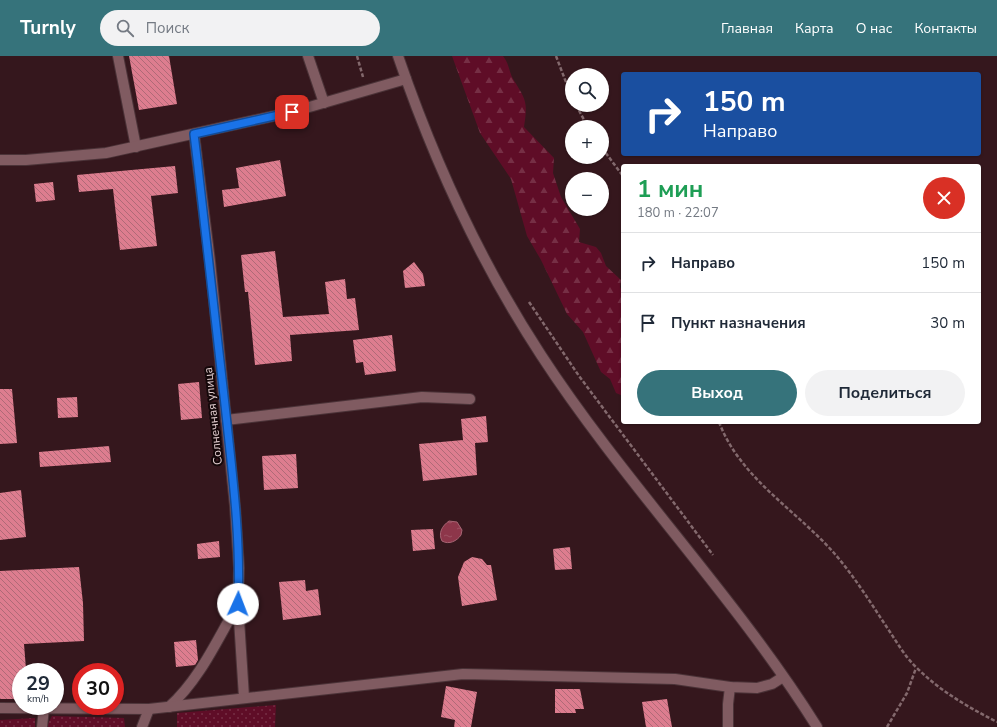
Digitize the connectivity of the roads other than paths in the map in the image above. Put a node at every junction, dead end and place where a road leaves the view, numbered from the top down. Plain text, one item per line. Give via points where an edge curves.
1 (118, 56) edge
2 (308, 56) edge
3 (398, 56) edge
4 (406, 79) junction
5 (324, 103) junction
6 (194, 134) junction
7 (136, 147) junction
8 (0, 160) edge
9 (470, 399) dead end
10 (226, 420) junction
11 (238, 604) junction
12 (783, 677) junction
13 (730, 687) junction
14 (244, 697) junction
15 (169, 707) junction
16 (0, 708) edge
17 (12, 708) edge
18 (64, 708) edge
19 (149, 709) junction
20 (43, 715) edge
21 (42, 727) edge
22 (142, 727) edge
23 (728, 727) edge
24 (817, 727) edge

1 - 7 street
2 - 5 street
3 - 4 street
4 - 5 street
4 - 12 street via 429,141 464,219 504,294 541,355 591,426
5 - 6 street
6 - 7 street
6 - 10 street, Солнечная улица
7 - 8 street via 106,153
9 - 10 street via 422,397
10 - 11 street, Солнечная улица via 240,568
11 - 14 street, Солнечная улица
11 - 15 street via 200,671 184,693
12 - 13 street via 758,688
12 - 24 street
13 - 14 street via 675,679 463,674
13 - 23 street
14 - 15 street
15 - 19 street
16 - 17 street
18 - 19 street
19 - 22 street
20 - 21 street

